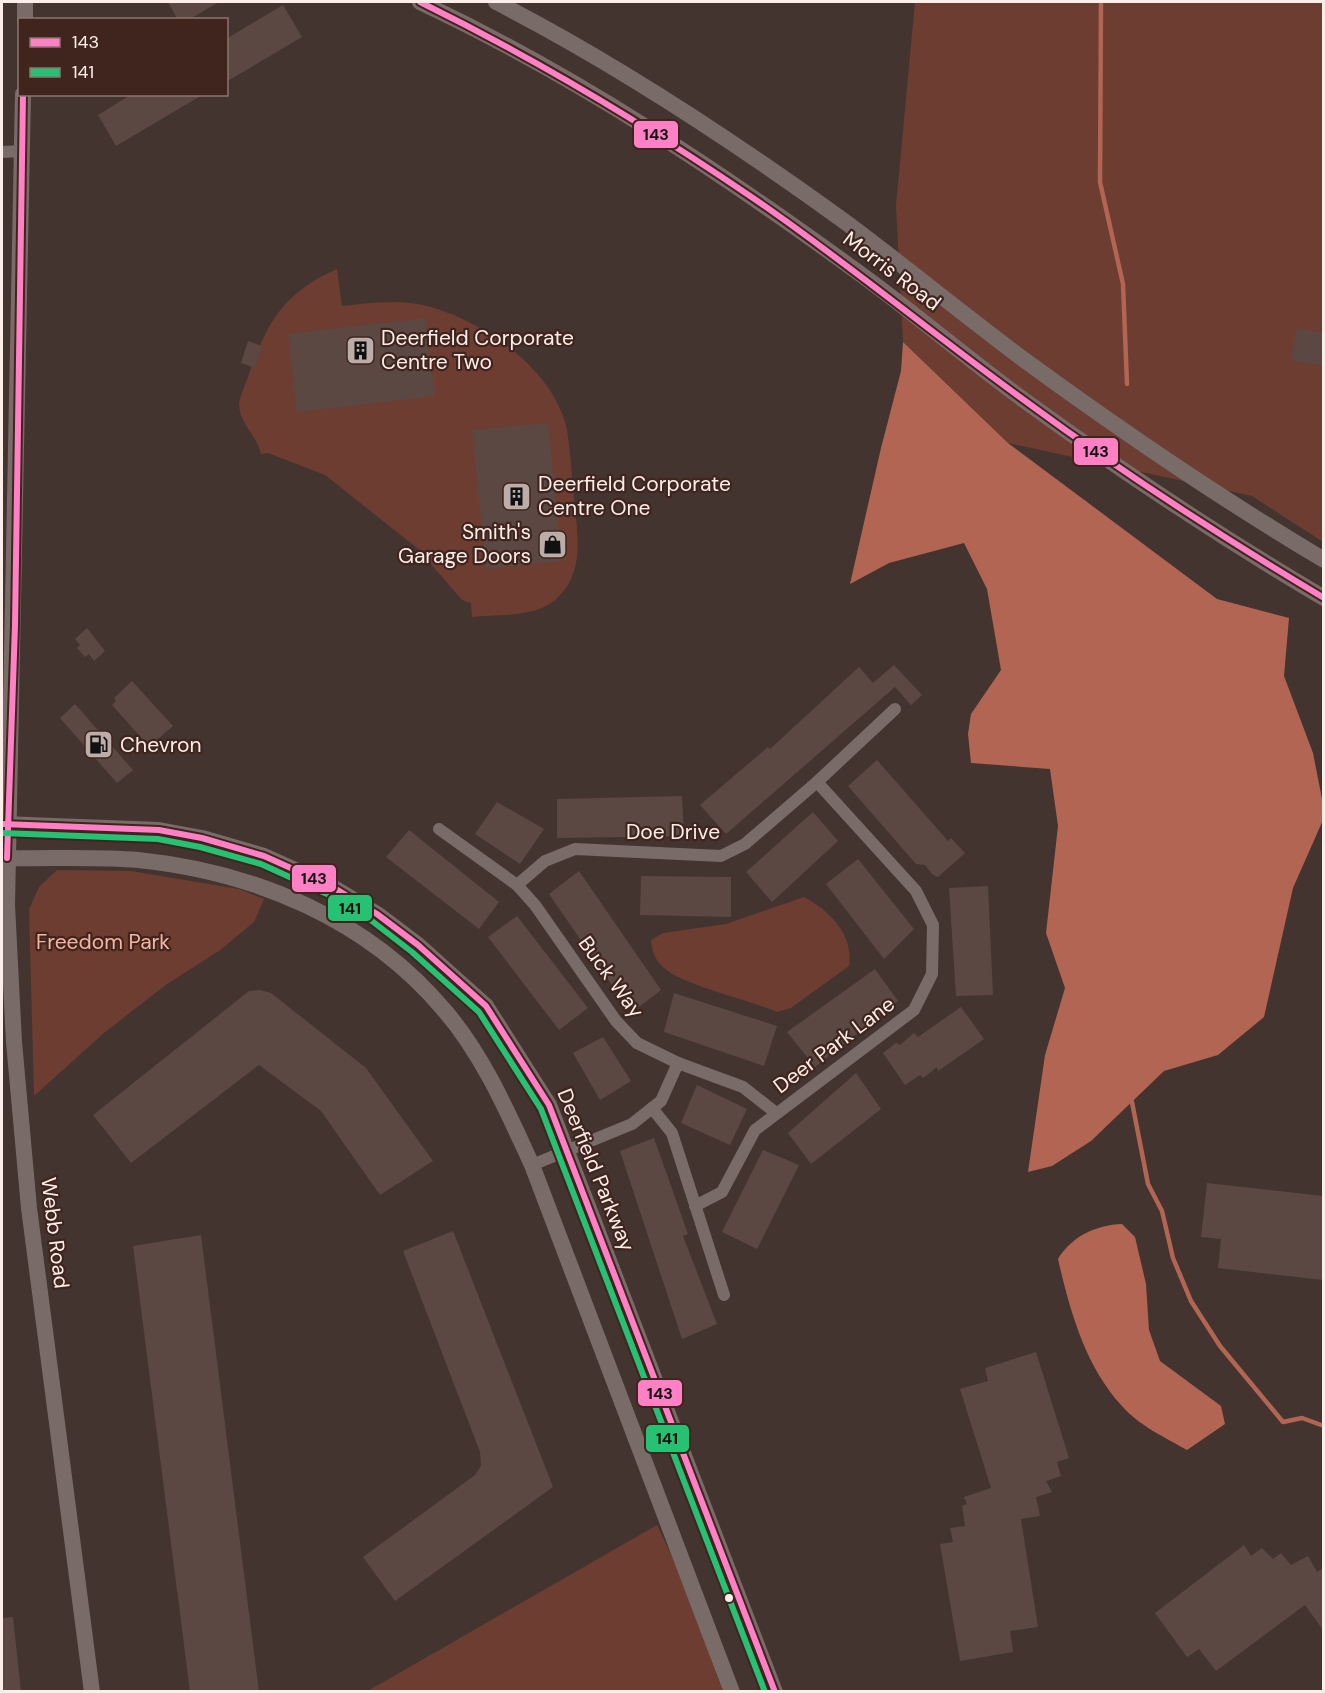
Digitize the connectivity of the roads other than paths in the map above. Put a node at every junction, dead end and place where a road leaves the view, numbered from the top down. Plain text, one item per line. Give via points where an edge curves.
1 (25, 2) edge
2 (420, 2) edge
3 (496, 2) edge
4 (25, 18) edge
5 (23, 96) edge
6 (22, 151) junction
7 (2, 152) edge
8 (1323, 560) edge
9 (1323, 598) edge
10 (8, 625) edge
11 (895, 710) dead end
12 (817, 782) junction
13 (5, 824) edge
14 (439, 829) dead end
15 (4, 858) edge
16 (517, 885) junction
17 (678, 1063) junction
18 (652, 1108) junction
19 (776, 1113) junction
20 (566, 1151) junction
21 (532, 1165) junction
22 (695, 1206) junction
23 (723, 1294) dead end
24 (92, 1692) edge
25 (732, 1692) edge
26 (775, 1692) edge

1 - 4 street
2 - 9 street, Morris Road via 532,57 650,128 861,275 1031,405 1166,499
3 - 8 street, Morris Road via 673,103 847,224 1066,390
5 - 6 street, Webb Road
6 - 7 street
6 - 10 street, Webb Road
10 - 13 street, Webb Road
11 - 12 street, Doe Drive
12 - 16 street, Doe Drive via 745,844 721,856 575,849 545,861
12 - 19 street, Deer Park Lane via 916,891 933,925 932,974 914,1010
13 - 15 street, Webb Road
13 - 20 street, Deerfield Parkway via 118,827 202,838 283,863 355,900 418,945 486,1006 549,1105
14 - 16 street, Buck Way
15 - 21 street via 125,859 209,872 280,893 344,924 409,973 447,1012 502,1098
15 - 24 street, Webb Road via 28,1208
16 - 17 street, Buck Way via 616,1021 637,1043
17 - 18 street via 661,1101
17 - 19 street, Buck Way via 743,1087
18 - 20 street via 632,1124
18 - 22 street via 672,1133
19 - 22 street, Deer Park Lane via 755,1130 722,1192
20 - 21 street
20 - 26 street, Deerfield Parkway
21 - 25 street
22 - 23 street

